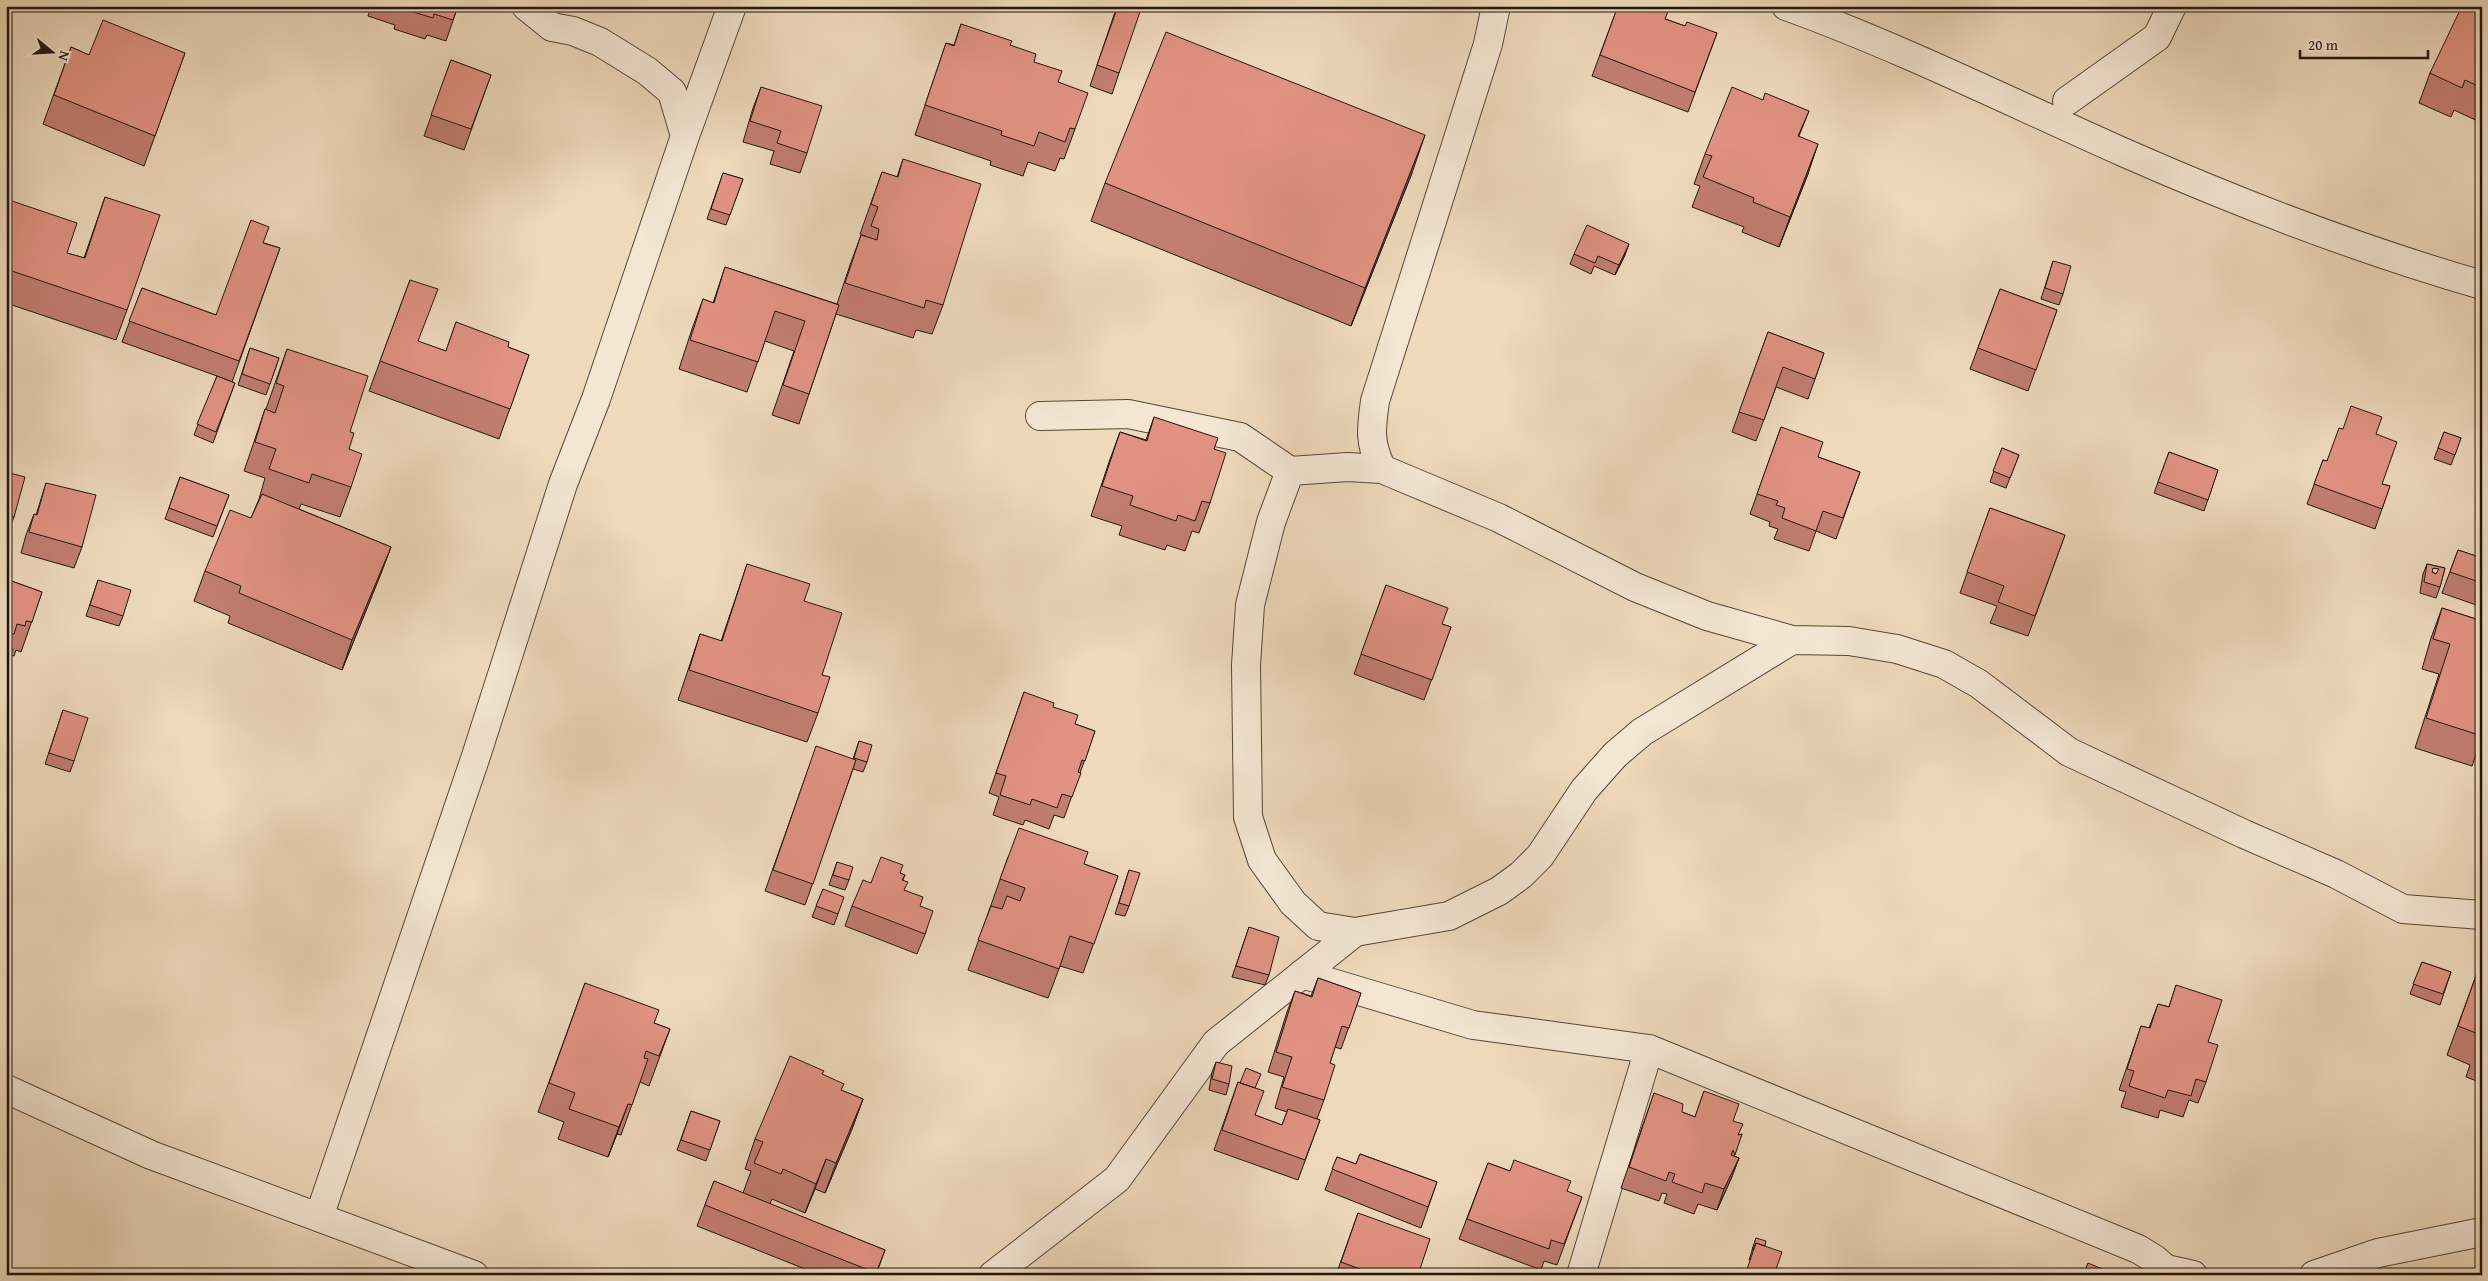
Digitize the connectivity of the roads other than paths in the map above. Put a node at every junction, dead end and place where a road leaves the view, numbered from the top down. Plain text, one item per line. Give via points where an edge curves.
1 (526, 6) edge
2 (732, 6) edge
3 (1496, 6) edge
4 (2172, 6) edge
5 (1791, 7) edge
6 (2067, 101) dead end
7 (684, 136) junction
8 (2482, 285) edge
9 (1040, 416) dead end
10 (1382, 469) junction
11 (1290, 471) junction
12 (1792, 640) junction
13 (2482, 915) edge
14 (1355, 932) junction
15 (1302, 974) junction
16 (1649, 1049) junction
17 (6, 1089) edge
18 (319, 1217) junction
19 (2482, 1232) edge
20 (474, 1275) edge
21 (993, 1275) edge
22 (1580, 1275) edge
23 (2193, 1275) edge
24 (2314, 1275) edge

1 - 7 street via 552,27 600,42 667,87 677,104
2 - 7 street
3 - 10 street via 1488,44 1375,401 1371,437 1373,451
4 - 6 street via 2156,36
5 - 8 street via 1884,44 2222,195 2418,267
7 - 18 street via 596,399 563,484 476,756
9 - 11 street via 1128,414 1240,438
10 - 11 street via 1348,467
10 - 12 street via 1500,518 1635,587 1707,616
11 - 14 street via 1271,522 1250,605 1246,665 1248,817 1262,860 1293,903 1318,926
12 - 13 street via 1849,641 1897,649 1944,664 1979,684 2069,752 2336,874 2403,910
12 - 14 street via 1676,709 1622,749 1584,790 1540,856 1499,891 1449,916
14 - 15 street
15 - 16 street via 1473,1025
15 - 21 street via 1216,1043 1117,1179
16 - 22 street
16 - 23 street via 2138,1249 2166,1269
17 - 18 street via 151,1155
18 - 20 street
19 - 24 street via 2378,1253

